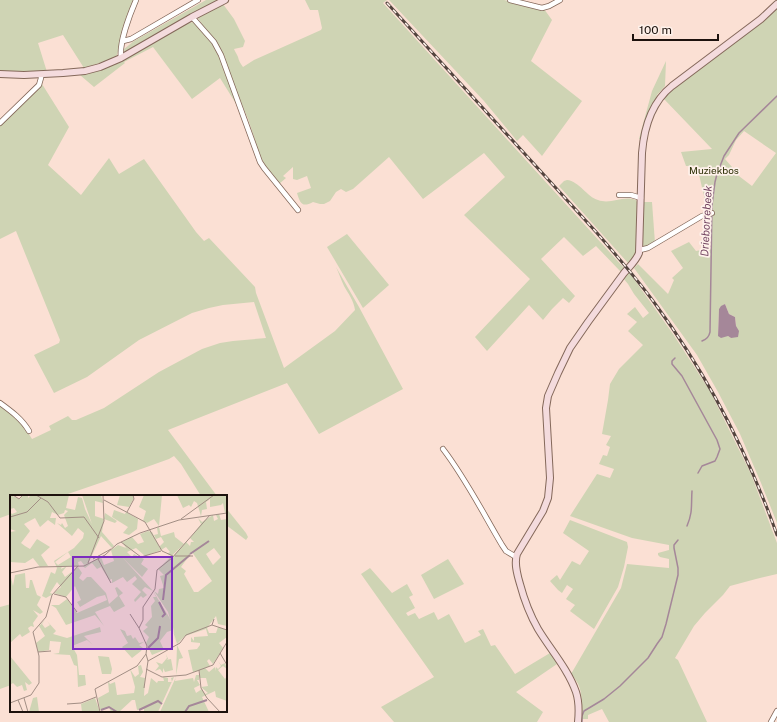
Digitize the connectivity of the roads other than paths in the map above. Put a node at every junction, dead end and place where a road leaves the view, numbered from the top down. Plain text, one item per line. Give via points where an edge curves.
1 (136, 0) edge
2 (198, 0) edge
3 (224, 0) edge
4 (510, 0) edge
5 (560, 0) edge
6 (777, 4) edge
7 (192, 17) junction
8 (123, 41) junction
9 (122, 58) junction
10 (0, 74) edge
11 (41, 74) junction
12 (0, 124) edge
13 (619, 196) dead end
14 (641, 198) junction
15 (298, 210) dead end
16 (712, 213) dead end
17 (640, 250) junction
18 (0, 403) edge
19 (29, 431) dead end
20 (443, 449) dead end
21 (516, 557) junction
22 (777, 711) edge
23 (578, 722) edge
24 (772, 722) edge

1 - 8 street
2 - 8 street via 131,39
3 - 7 main road
4 - 5 street via 542,8
6 - 14 main road via 755,24 675,83 657,102 643,142
7 - 9 main road
7 - 15 street via 214,42 221,55 260,162
8 - 9 street via 120,50
9 - 11 main road via 85,71
10 - 11 main road
11 - 12 street via 39,85
13 - 14 street via 631,195
14 - 17 main road
16 - 17 street
17 - 21 main road via 638,257 573,344 548,396 548,498
18 - 19 street via 15,414
20 - 21 street via 472,492 506,551
21 - 23 main road via 518,580 531,615 576,692
22 - 24 street

